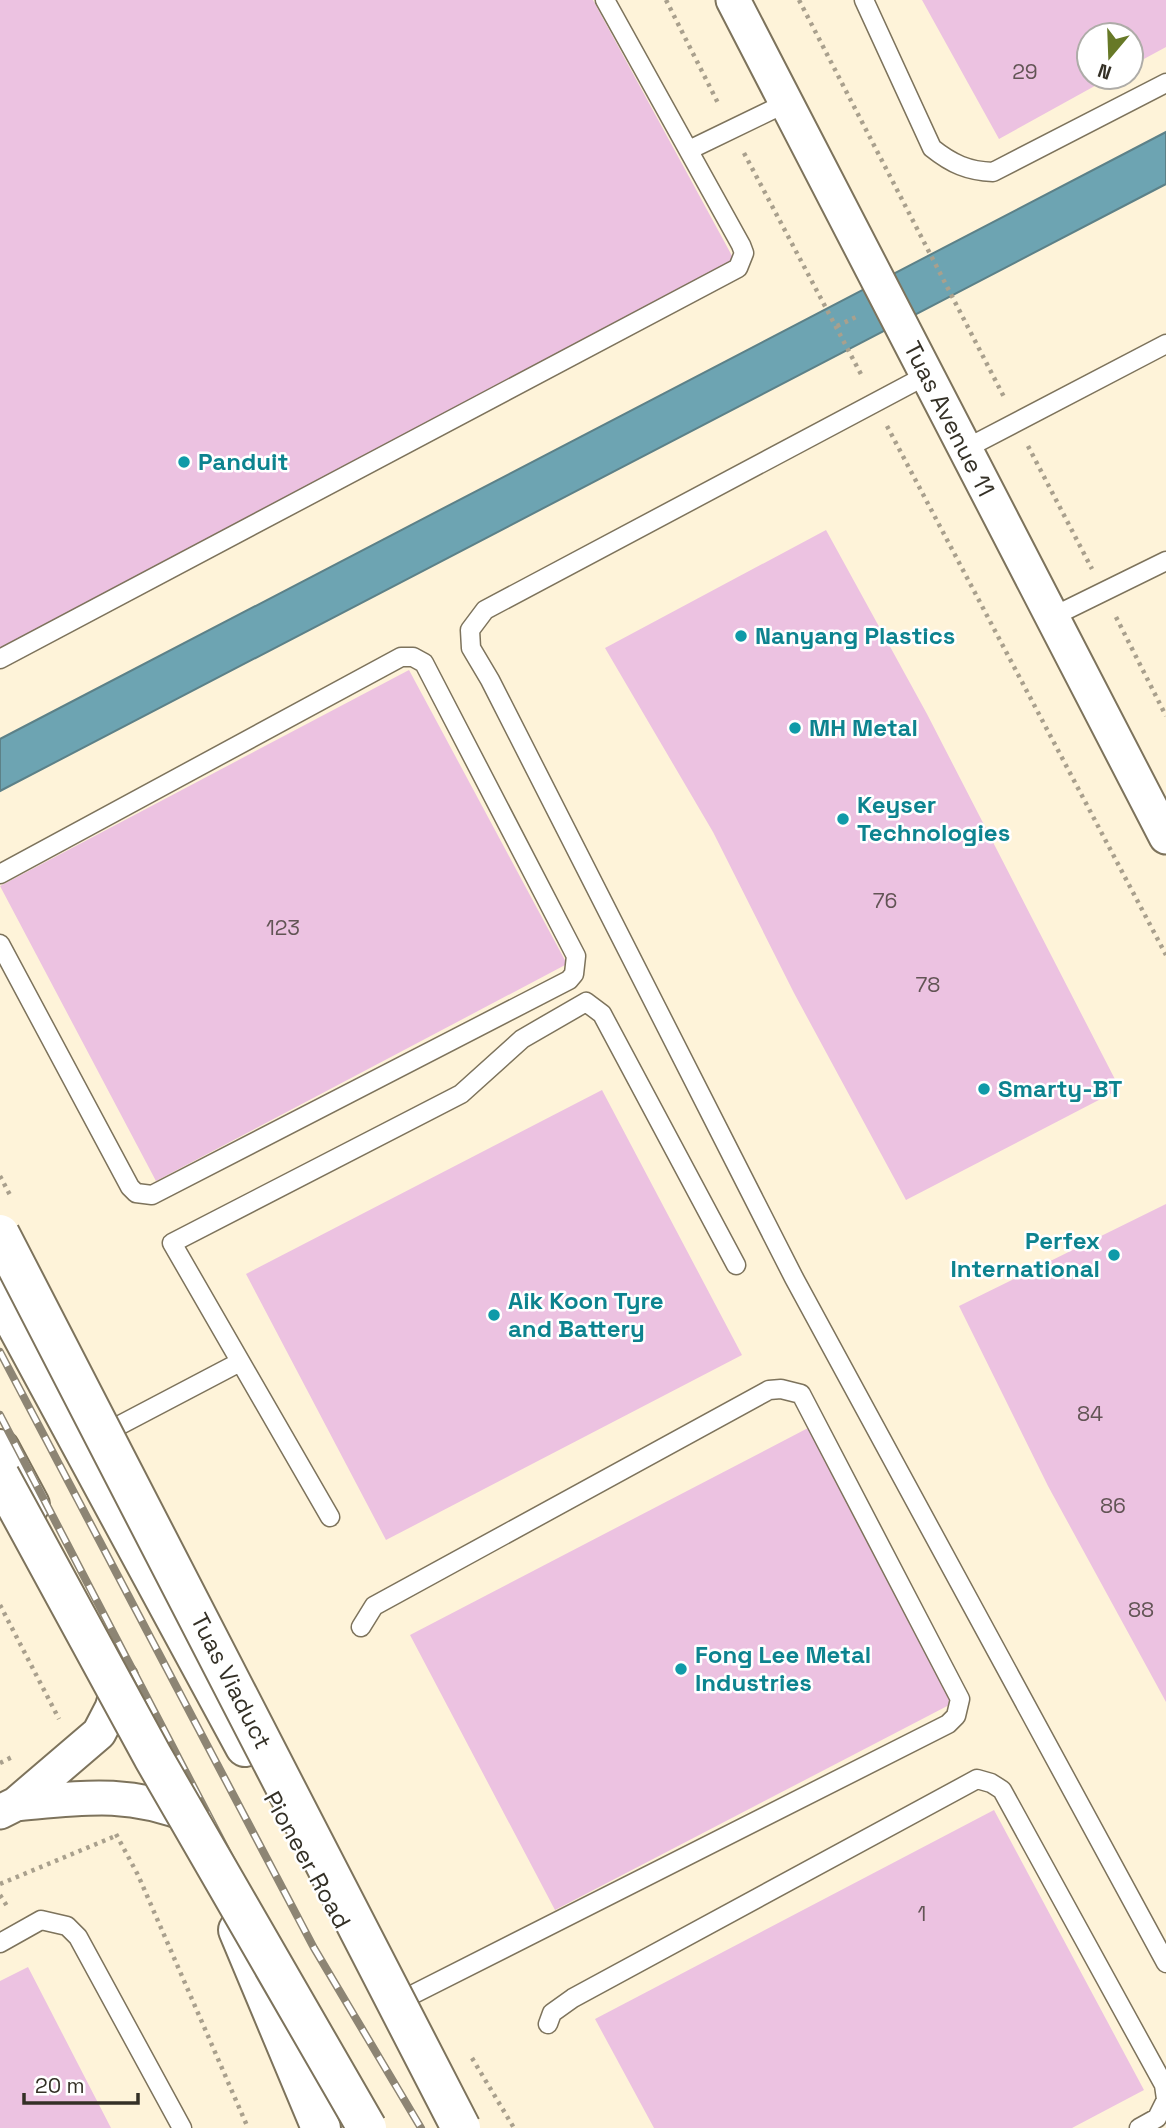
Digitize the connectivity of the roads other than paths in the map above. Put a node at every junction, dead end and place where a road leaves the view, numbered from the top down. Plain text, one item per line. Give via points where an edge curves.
1 (605, 0) edge
2 (733, 0) edge
3 (864, 0) edge
4 (1166, 83) edge
5 (786, 103) junction
6 (689, 150) junction
7 (1166, 344) edge
8 (927, 375) junction
9 (965, 449) junction
10 (1166, 561) edge
11 (1052, 617) junction
12 (0, 659) edge
13 (1166, 837) edge
14 (0, 874) edge
15 (0, 944) edge
16 (0, 1234) edge
17 (736, 1265) dead end
18 (0, 1294) edge
19 (240, 1362) junction
20 (81, 1446) junction
21 (0, 1449) edge
22 (0, 1476) edge
23 (330, 1517) dead end
24 (361, 1627) dead end
25 (121, 1678) junction
26 (8, 1808) edge
27 (191, 1816) junction
28 (0, 1943) edge
29 (1166, 1963) edge
30 (388, 2007) junction
31 (548, 2024) dead end
32 (1166, 2099) edge
33 (182, 2128) edge
34 (321, 2128) edge
35 (367, 2128) edge
36 (459, 2128) edge
37 (1139, 2128) edge

1 - 6 lane
2 - 5 street, Tuas Avenue 11
3 - 4 lane via 932,148 972,171 993,172
5 - 6 lane
5 - 8 street, Tuas Avenue 11
6 - 12 lane via 741,245 744,253 738,268
7 - 9 lane
8 - 9 street, Tuas Avenue 11
8 - 29 lane via 485,610 470,630 471,648 794,1278
9 - 11 street, Tuas Avenue 11
10 - 11 lane
11 - 13 street, Tuas Avenue 11
14 - 15 lane via 401,657 413,657 424,663 576,956 569,980 152,1195 136,1193 130,1187
16 - 36 main road, Tuas Viaduct, bridge
17 - 19 lane via 602,1014 586,1002 522,1039 461,1094 172,1243
18 - 20 main road, Pioneer Road
19 - 20 lane
19 - 23 lane
20 - 30 main road, Pioneer Road
21 - 25 main road
22 - 35 main road, bridge via 153,1757
24 - 30 lane via 374,1606 769,1390 781,1389 801,1394 961,1708 948,1724
25 - 26 street via 104,1726
25 - 27 main road
26 - 27 street via 97,1797 147,1801
27 - 34 main road
28 - 33 lane via 41,1920 67,1926 78,1937
30 - 36 main road, Pioneer Road
31 - 32 lane via 552,2013 573,1998 977,1779 1002,1790 1164,2085
32 - 37 lane via 1157,2118

